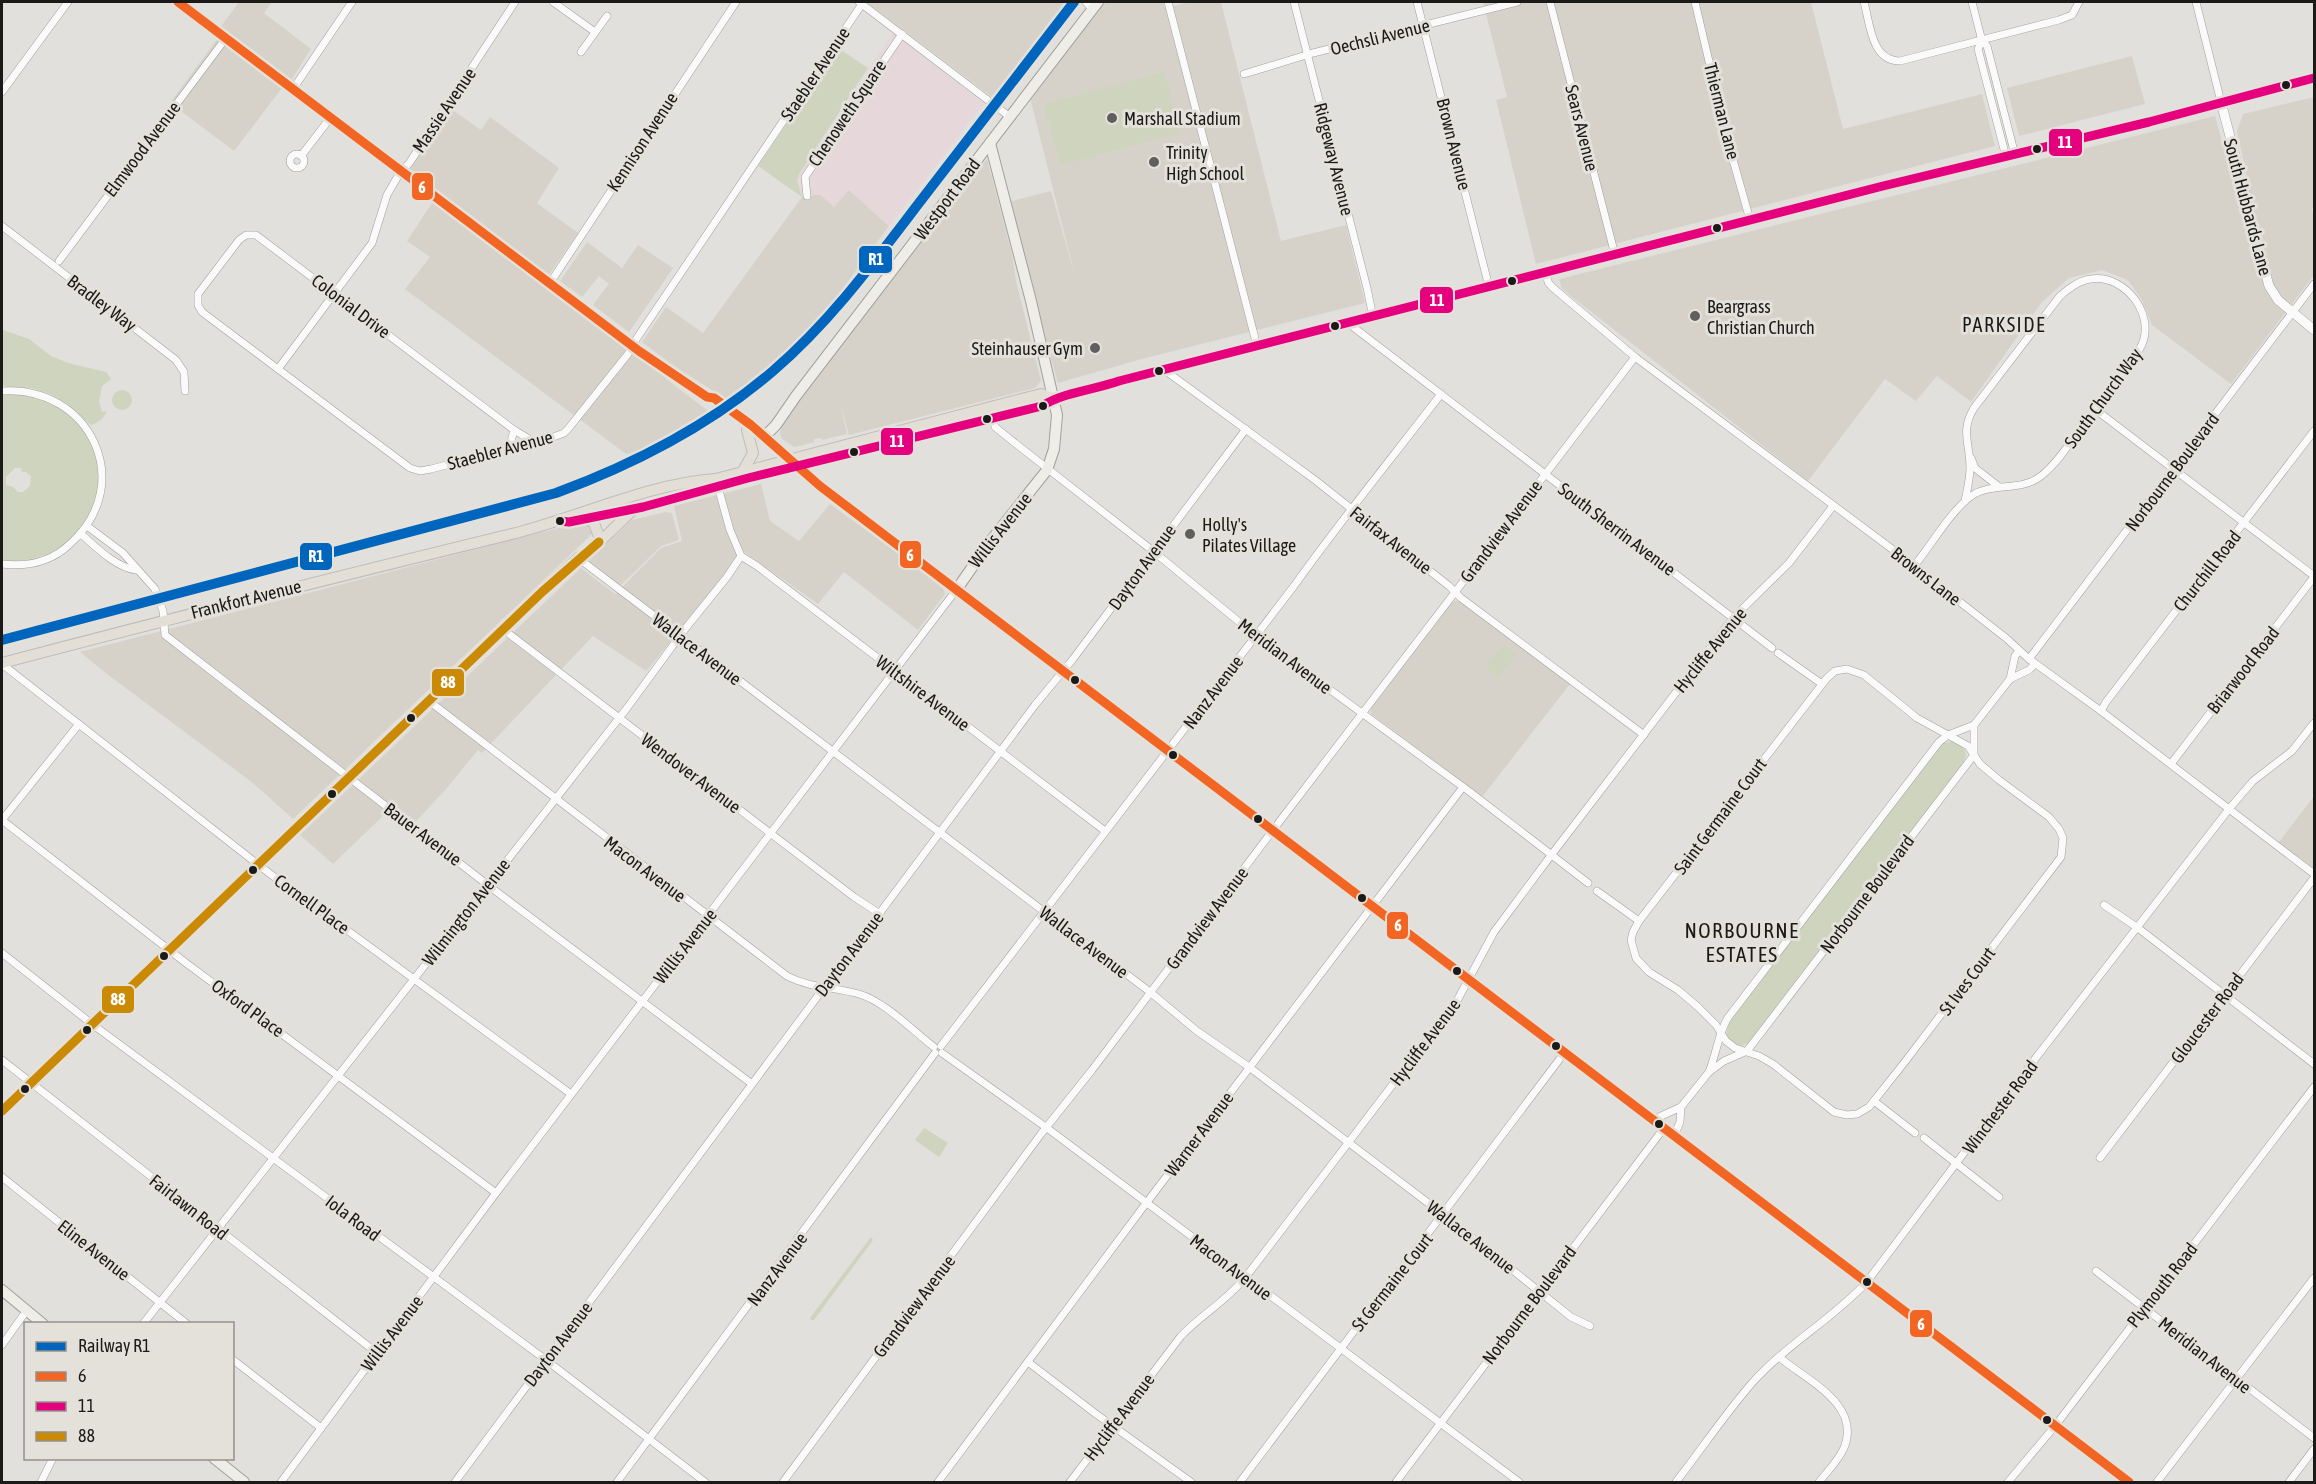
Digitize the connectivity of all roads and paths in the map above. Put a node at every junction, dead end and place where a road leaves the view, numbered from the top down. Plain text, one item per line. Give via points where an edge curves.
1 (68, 2) edge
2 (352, 2) edge
3 (514, 2) edge
4 (553, 2) edge
5 (736, 2) edge
6 (1168, 2) edge
7 (1294, 2) edge
8 (1417, 2) edge
9 (1517, 2) edge
10 (1550, 2) edge
11 (1695, 2) edge
12 (1864, 2) edge
13 (1972, 2) edge
14 (2079, 2) edge
15 (2196, 2) edge
16 (182, 3) edge
17 (860, 3) edge
18 (1092, 4) edge
19 (607, 16) dead end
20 (1423, 26) junction
21 (595, 32) junction
22 (902, 34) junction
23 (226, 38) junction
24 (1982, 41) junction
25 (581, 52) dead end
26 (1308, 55) junction
27 (1244, 74) dead end
28 (2314, 78) edge
29 (293, 88) junction
30 (2, 92) edge
31 (2221, 102) junction
32 (331, 117) junction
33 (1010, 117) junction
34 (990, 143) junction
35 (301, 156) dead end
36 (2011, 156) junction
37 (402, 171) junction
38 (807, 196) dead end
39 (1750, 220) junction
40 (2, 226) edge
41 (1615, 255) junction
42 (58, 261) dead end
43 (1546, 272) junction
44 (550, 284) junction
45 (2314, 284) edge
46 (1489, 287) junction
47 (198, 294) joint
48 (335, 294) junction
49 (2293, 313) junction
50 (1372, 317) junction
51 (1348, 323) junction
52 (2314, 330) edge
53 (633, 346) junction
54 (1257, 346) junction
55 (1635, 357) junction
56 (278, 369) junction
57 (1163, 369) junction
58 (2, 391) edge
59 (185, 391) dead end
60 (1441, 394) junction
61 (796, 396) junction
62 (1053, 398) junction
63 (2096, 410) junction
64 (993, 417) junction
65 (749, 428) junction
66 (1246, 429) junction
67 (514, 430) junction
68 (2314, 431) edge
69 (762, 436) junction
70 (534, 442) junction
71 (509, 449) junction
72 (1967, 451) junction
73 (794, 463) junction
74 (2175, 469) junction
75 (1047, 470) junction
76 (742, 471) junction
77 (1545, 473) junction
78 (717, 483) junction
79 (1998, 486) junction
80 (1965, 501) junction
81 (1833, 506) junction
82 (634, 509) junction
83 (1352, 510) junction
84 (621, 512) junction
85 (585, 518) junction
86 (560, 521) junction
87 (2245, 522) junction
88 (89, 528) junction
89 (81, 534) junction
90 (598, 534) junction
91 (1153, 551) junction
92 (741, 556) junction
93 (578, 558) junction
94 (2, 564) edge
95 (1914, 566) junction
96 (136, 570) junction
97 (2314, 577) edge
98 (957, 589) junction
99 (1455, 592) junction
100 (1733, 618) junction
101 (164, 620) junction
102 (504, 630) junction
103 (1256, 635) junction
104 (680, 636) junction
105 (2019, 651) junction
106 (2032, 661) junction
107 (2, 663) edge
108 (1064, 670) junction
109 (894, 671) junction
110 (2010, 679) junction
111 (1822, 684) junction
112 (429, 701) junction
113 (2101, 711) junction
114 (1362, 713) junction
115 (619, 717) junction
116 (2314, 723) edge
117 (79, 724) junction
118 (1974, 725) junction
119 (1644, 735) junction
120 (1947, 735) junction
121 (1168, 750) junction
122 (1000, 751) junction
123 (833, 752) junction
124 (1974, 755) junction
125 (2171, 764) junction
126 (350, 777) junction
127 (1463, 788) junction
128 (555, 800) junction
129 (2229, 809) junction
130 (2, 820) edge
131 (1273, 830) junction
132 (1106, 831) junction
133 (770, 833) junction
134 (940, 833) junction
135 (1552, 854) junction
136 (259, 864) junction
137 (2314, 876) edge
138 (488, 884) junction
139 (1588, 884) dead end
140 (1597, 891) dead end
141 (2104, 905) dead end
142 (1372, 906) junction
143 (1044, 912) junction
144 (880, 914) junction
145 (707, 916) junction
146 (1639, 921) junction
147 (2138, 928) junction
148 (169, 950) junction
149 (2, 953) edge
150 (413, 979) junction
151 (1468, 979) junction
152 (823, 988) junction
153 (1150, 992) junction
154 (2225, 995) junction
155 (642, 1001) junction
156 (93, 1024) junction
157 (1720, 1032) junction
158 (938, 1050) junction
159 (1747, 1051) junction
160 (1565, 1052) junction
161 (2, 1060) edge
162 (2314, 1064) edge
163 (1249, 1067) junction
164 (1709, 1072) junction
165 (338, 1075) junction
166 (32, 1083) junction
167 (752, 1084) junction
168 (2314, 1087) edge
169 (571, 1094) junction
170 (1874, 1101) junction
171 (1681, 1107) junction
172 (2, 1111) edge
173 (1660, 1125) junction
174 (1047, 1128) junction
175 (1915, 1133) dead end
176 (1674, 1136) junction
177 (1924, 1138) dead end
178 (1348, 1142) junction
179 (273, 1158) junction
180 (2100, 1158) dead end
181 (1957, 1164) junction
182 (2, 1177) edge
183 (496, 1193) junction
184 (1999, 1197) dead end
185 (1146, 1204) junction
186 (1444, 1215) junction
187 (217, 1229) junction
188 (2096, 1271) dead end
189 (434, 1278) junction
190 (1245, 1278) junction
191 (2314, 1278) edge
192 (1866, 1283) junction
193 (2, 1290) edge
194 (1539, 1291) junction
195 (160, 1302) junction
196 (2145, 1309) junction
197 (27, 1310) junction
198 (42, 1322) edge
199 (143, 1322) edge
200 (187, 1322) edge
201 (1590, 1326) dead end
202 (2, 1345) edge
203 (1341, 1348) junction
204 (377, 1353) junction
205 (1779, 1357) junction
206 (546, 1360) junction
207 (234, 1361) edge
208 (1028, 1362) junction
209 (2237, 1379) junction
210 (1440, 1423) junction
211 (1112, 1426) junction
212 (2055, 1426) junction
213 (321, 1428) junction
214 (2314, 1438) edge
215 (649, 1440) junction
216 (2314, 1449) edge
217 (52, 1460) edge
218 (216, 1460) edge
219 (42, 1482) edge
220 (244, 1482) edge
221 (281, 1482) edge
222 (454, 1482) edge
223 (617, 1482) edge
224 (705, 1482) edge
225 (783, 1482) edge
226 (938, 1482) edge
227 (1070, 1482) edge
228 (1191, 1482) edge
229 (1240, 1482) edge
230 (1396, 1482) edge
231 (1519, 1482) edge
232 (1676, 1482) edge
233 (1819, 1482) edge
234 (2008, 1482) edge
235 (2129, 1482) edge
236 (2157, 1482) edge
237 (2289, 1482) edge

1 - 30 street
2 - 29 street
3 - 37 street, Massie Avenue
4 - 21 street
5 - 44 street, Kennison Avenue
6 - 54 street
7 - 26 street, Ridgeway Avenue
8 - 20 street, Brown Avenue
9 - 20 street, Oechsli Avenue
10 - 41 street, Sears Avenue
11 - 39 street, Thierman Lane
12 - 24 street via 1878,50 1892,61
13 - 24 street
14 - 24 street via 2068,17
15 - 31 street
16 - 23 main road
17 - 22 street
17 - 53 street, Staebler Avenue
18 - 33 main road, Westport Road
19 - 21 street
20 - 26 street, Oechsli Avenue
20 - 46 street, Brown Avenue
21 - 25 street
22 - 33 street
22 - 38 street, Chenoweth Square via 804,177
23 - 29 main road
23 - 42 street, Elmwood Avenue
24 - 36 street via 1978,50
26 - 27 street, Oechsli Avenue
26 - 50 street, Ridgeway Avenue
28 - 31 main road
29 - 32 main road
31 - 36 main road
31 - 49 street, South Hubbards Lane via 2269,286
32 - 35 street
32 - 37 main road
33 - 34 main road, Westport Road
34 - 61 main road, Westport Road
34 - 62 main road, Willis Avenue
36 - 39 main road
37 - 44 main road
37 - 48 street, Massie Avenue via 387,195 372,243
39 - 41 main road
40 - 59 street, Bradley Way via 176,360 184,372
41 - 43 main road
43 - 46 main road
43 - 55 street, Browns Lane via 1552,286
44 - 53 main road
45 - 49 street, Norbourne Boulevard
46 - 50 main road
47 - 48 street, Colonial Drive via 239,240 252,234
47 - 56 street, Staebler Avenue via 202,312
48 - 56 street, Massie Avenue
48 - 67 street, Colonial Drive
49 - 52 street, South Hubbards Lane
49 - 74 street, Norbourne Boulevard
50 - 51 main road
51 - 54 main road
51 - 60 street, South Sherrin Avenue
53 - 65 main road via 707,397 711,405
53 - 70 street, Staebler Avenue via 564,433
54 - 57 main road
55 - 77 street, Grandview Avenue
55 - 81 street, Browns Lane
56 - 71 street, Staebler Avenue via 416,471
57 - 62 main road
57 - 66 street, Fairfax Avenue
58 - 88 street via 18,390 49,397 74,414 90,433 102,475 97,508
60 - 77 street, South Sherrin Avenue
60 - 83 street, Nanz Avenue
61 - 65 main road, Westport Road via 769,423
61 - 69 main road, Westport Road
62 - 64 main road via 1042,406
62 - 73 main road via 1041,394
62 - 75 main road, Willis Avenue via 1057,415 1054,449
63 - 72 street, South Church Way via 2146,334 2145,320 2136,301 2117,284 2095,278 2060,296 1974,408 1967,420
63 - 74 street
63 - 79 street, South Church Way via 2041,476 2024,484
64 - 73 main road
64 - 75 street, Meridian Avenue via 995,426
65 - 69 main road
65 - 76 main road via 753,453
66 - 83 street, Fairfax Avenue
66 - 91 street, Dayton Avenue
67 - 70 street, Colonial Drive
67 - 71 street
68 - 87 street, Churchill Road
69 - 73 main road
70 - 71 street, Staebler Avenue
72 - 79 street via 1975,468
72 - 80 street
73 - 76 main road
73 - 78 main road
73 - 98 main road
74 - 87 street
74 - 106 street, Norbourne Boulevard
75 - 91 street, Meridian Avenue
75 - 98 main road, Willis Avenue
76 - 78 main road
77 - 99 street, Grandview Avenue
77 - 100 street, South Sherrin Avenue
78 - 82 main road, Frankfort Avenue
78 - 84 main road via 638,500
78 - 86 main road, Frankfort Avenue via 694,480
78 - 92 street
79 - 80 street, South Church Way
80 - 95 street
81 - 95 street, Browns Lane
81 - 100 street, Hycliffe Avenue via 1789,563
82 - 84 main road, Frankfort Avenue
82 - 93 main road via 586,555
83 - 99 street, Fairfax Avenue
83 - 103 street, Nanz Avenue
84 - 85 main road, Frankfort Avenue
84 - 90 main road
85 - 86 main road, Frankfort Avenue
85 - 90 main road via 594,523
86 - 101 main road, Frankfort Avenue
87 - 97 street
87 - 113 street, Churchill Road
88 - 89 street
88 - 96 street, Bauer Avenue
89 - 94 street via 65,549 40,562
89 - 96 street via 111,558
90 - 93 main road
91 - 103 street, Meridian Avenue
91 - 108 street, Dayton Avenue
92 - 104 street, Wilmington Avenue
92 - 109 street, Wiltshire Avenue
93 - 102 main road
93 - 104 street, Wallace Avenue
95 - 105 street, Browns Lane
96 - 101 street, Bauer Avenue via 155,589
97 - 125 street, Briarwood Road
98 - 108 main road
98 - 109 street, Willis Avenue
99 - 114 street, Grandview Avenue
99 - 119 street, Fairfax Avenue
100 - 111 street, South Sherrin Avenue
100 - 119 street, Hycliffe Avenue
101 - 107 main road, Frankfort Avenue
101 - 126 street, Bauer Avenue via 165,635
102 - 112 main road
102 - 115 street, Wendover Avenue
103 - 114 street, Meridian Avenue
103 - 121 street, Nanz Avenue
104 - 115 street, Wilmington Avenue
104 - 123 street, Wallace Avenue
105 - 106 street, Browns Lane
105 - 110 street, Norbourne Boulevard
106 - 110 street, Norbourne Boulevard via 2029,670
106 - 113 street, Browns Lane
107 - 117 street, Cornell Place
108 - 121 main road
108 - 122 street, Dayton Avenue
109 - 122 street, Wiltshire Avenue
109 - 123 street, Willis Avenue
110 - 118 street, Norbourne Boulevard
111 - 120 street via 1835,671 1856,671 1917,718
111 - 146 street, Saint Germaine Court
112 - 126 main road
112 - 128 street, Macon Avenue
113 - 125 street, Browns Lane
114 - 127 street, Meridian Avenue
114 - 131 street, Grandview Avenue
115 - 128 street, Wilmington Avenue
115 - 133 street, Wendover Avenue
116 - 129 street, Winchester Road via 2292,751 2253,782
117 - 130 street
117 - 136 street, Cornell Place
118 - 120 street, Norbourne Boulevard
118 - 124 street
119 - 135 street, Hycliffe Avenue
120 - 124 street via 1968,746
120 - 157 street, Norbourne Boulevard
121 - 131 main road
121 - 132 street, Nanz Avenue
122 - 132 street, Wiltshire Avenue
122 - 134 street, Dayton Avenue
123 - 133 street, Willis Avenue
123 - 134 street, Wallace Avenue
124 - 159 street, Norbourne Boulevard
124 - 170 street, St Ives Court via 2010,789 2049,817 2063,838 2061,857
125 - 129 street, Browns Lane
126 - 136 main road
126 - 138 street, Bauer Avenue
127 - 135 street, Meridian Avenue
127 - 142 street, Warner Avenue
128 - 138 street, Wilmington Avenue
128 - 145 street, Macon Avenue
129 - 137 street, Browns Lane
129 - 147 street, Winchester Road
130 - 148 street, Oxford Place
131 - 142 main road
131 - 153 street, Grandview Avenue
132 - 143 street, Nanz Avenue
133 - 144 street, Wendover Avenue
133 - 145 street, Willis Avenue
134 - 143 street, Wallace Avenue
134 - 144 street, Dayton Avenue
135 - 139 street, Meridian Avenue
135 - 151 street, Hycliffe Avenue via 1494,932
136 - 148 main road
136 - 150 street, Cornell Place
137 - 154 street, Gloucester Road
138 - 150 street, Wilmington Avenue
138 - 155 street, Bauer Avenue
140 - 146 street
141 - 147 street
142 - 151 main road
142 - 163 street, Warner Avenue
143 - 153 street, Wallace Avenue
143 - 158 street, Nanz Avenue
144 - 152 street, Dayton Avenue
145 - 152 street, Macon Avenue via 787,976
145 - 155 street, Willis Avenue
146 - 157 street, Saint Germaine Court via 1632,935 1633,953 1639,963 1698,1007
147 - 154 street
147 - 181 street, Winchester Road
148 - 156 main road
148 - 165 street, Oxford Place
149 - 156 street, Iola Road
150 - 165 street, Wilmington Avenue
150 - 169 street, Cornell Place
151 - 160 main road
151 - 178 street, Hycliffe Avenue via 1458,999
152 - 158 street, Macon Avenue via 866,997
152 - 167 street, Dayton Avenue
153 - 163 street, Wallace Avenue
153 - 174 street, Grandview Avenue
154 - 162 street
154 - 180 street, Gloucester Road
155 - 167 street, Bauer Avenue
155 - 169 street, Willis Avenue
156 - 166 main road
156 - 179 street, Iola Road
157 - 159 street via 1734,1048
157 - 164 street, Norbourne Boulevard
158 - 174 street, Macon Avenue
158 - 215 street, Nanz Avenue
159 - 164 street, Norbourne Boulevard
159 - 170 street, St Ives Court via 1773,1064 1834,1112 1857,1114
160 - 173 main road
160 - 186 street, St Germaine Court
161 - 166 street, Fairlawn Road
163 - 178 street, Wallace Avenue
163 - 185 street, Warner Avenue
164 - 171 street, Norbourne Boulevard
165 - 179 street, Wilmington Avenue
165 - 183 street, Oxford Place
166 - 172 main road
166 - 187 street, Fairlawn Road
167 - 206 street, Dayton Avenue
168 - 196 street, Plymouth Road
169 - 183 street, Willis Avenue
170 - 175 street
171 - 173 street, Norbourne Boulevard via 1659,1117
171 - 176 street, Norbourne Boulevard
173 - 176 main road
173 - 194 street, Norbourne Boulevard
174 - 185 street, Macon Avenue
174 - 225 street, Grandview Avenue
176 - 192 main road
177 - 181 street
178 - 186 street, Wallace Avenue
178 - 190 street, Hycliffe Avenue
179 - 187 street, Wilmington Avenue
179 - 189 street, Iola Road
181 - 184 street
181 - 192 street, Winchester Road
182 - 195 street, Eline Avenue
183 - 189 street, Willis Avenue
185 - 190 street, Macon Avenue
185 - 208 street, Warner Avenue
186 - 194 street, Wallace Avenue
186 - 203 street, St Germaine Court
187 - 195 street, Wilmington Avenue
187 - 204 street, Fairlawn Road
188 - 196 street, Meridian Avenue
189 - 204 street, Willis Avenue
189 - 206 street, Iola Road
190 - 203 street, Macon Avenue
190 - 211 street, Hycliffe Avenue via 1222,1303 1181,1336
191 - 209 street
192 - 205 street, Winchester Road
192 - 212 main road
193 - 197 main road
194 - 201 street, Wallace Avenue via 1571,1317
194 - 210 street, Norbourne Boulevard
195 - 199 street, Wilmington Avenue
195 - 200 street, Eline Avenue
196 - 209 street, Meridian Avenue
196 - 212 street, Plymouth Road
197 - 198 main road
197 - 202 street
203 - 210 street, Macon Avenue
203 - 229 street, St Germaine Court
204 - 213 street, Willis Avenue
205 - 232 street, Winchester Road via 1752,1383
205 - 233 street via 1836,1402 1846,1418 1844,1447
206 - 215 street, Iola Road
206 - 222 street, Dayton Avenue
207 - 213 street
208 - 211 street
208 - 226 street, Warner Avenue
209 - 214 street, Meridian Avenue
209 - 236 street
210 - 230 street, Norbourne Boulevard
210 - 231 street, Macon Avenue
211 - 227 street, Hycliffe Avenue
211 - 228 street
212 - 234 street, Plymouth Road
212 - 235 main road
213 - 221 street, Willis Avenue
215 - 223 street, Nanz Avenue
215 - 224 street, Iola Road
216 - 237 street
217 - 219 street
218 - 220 main road

